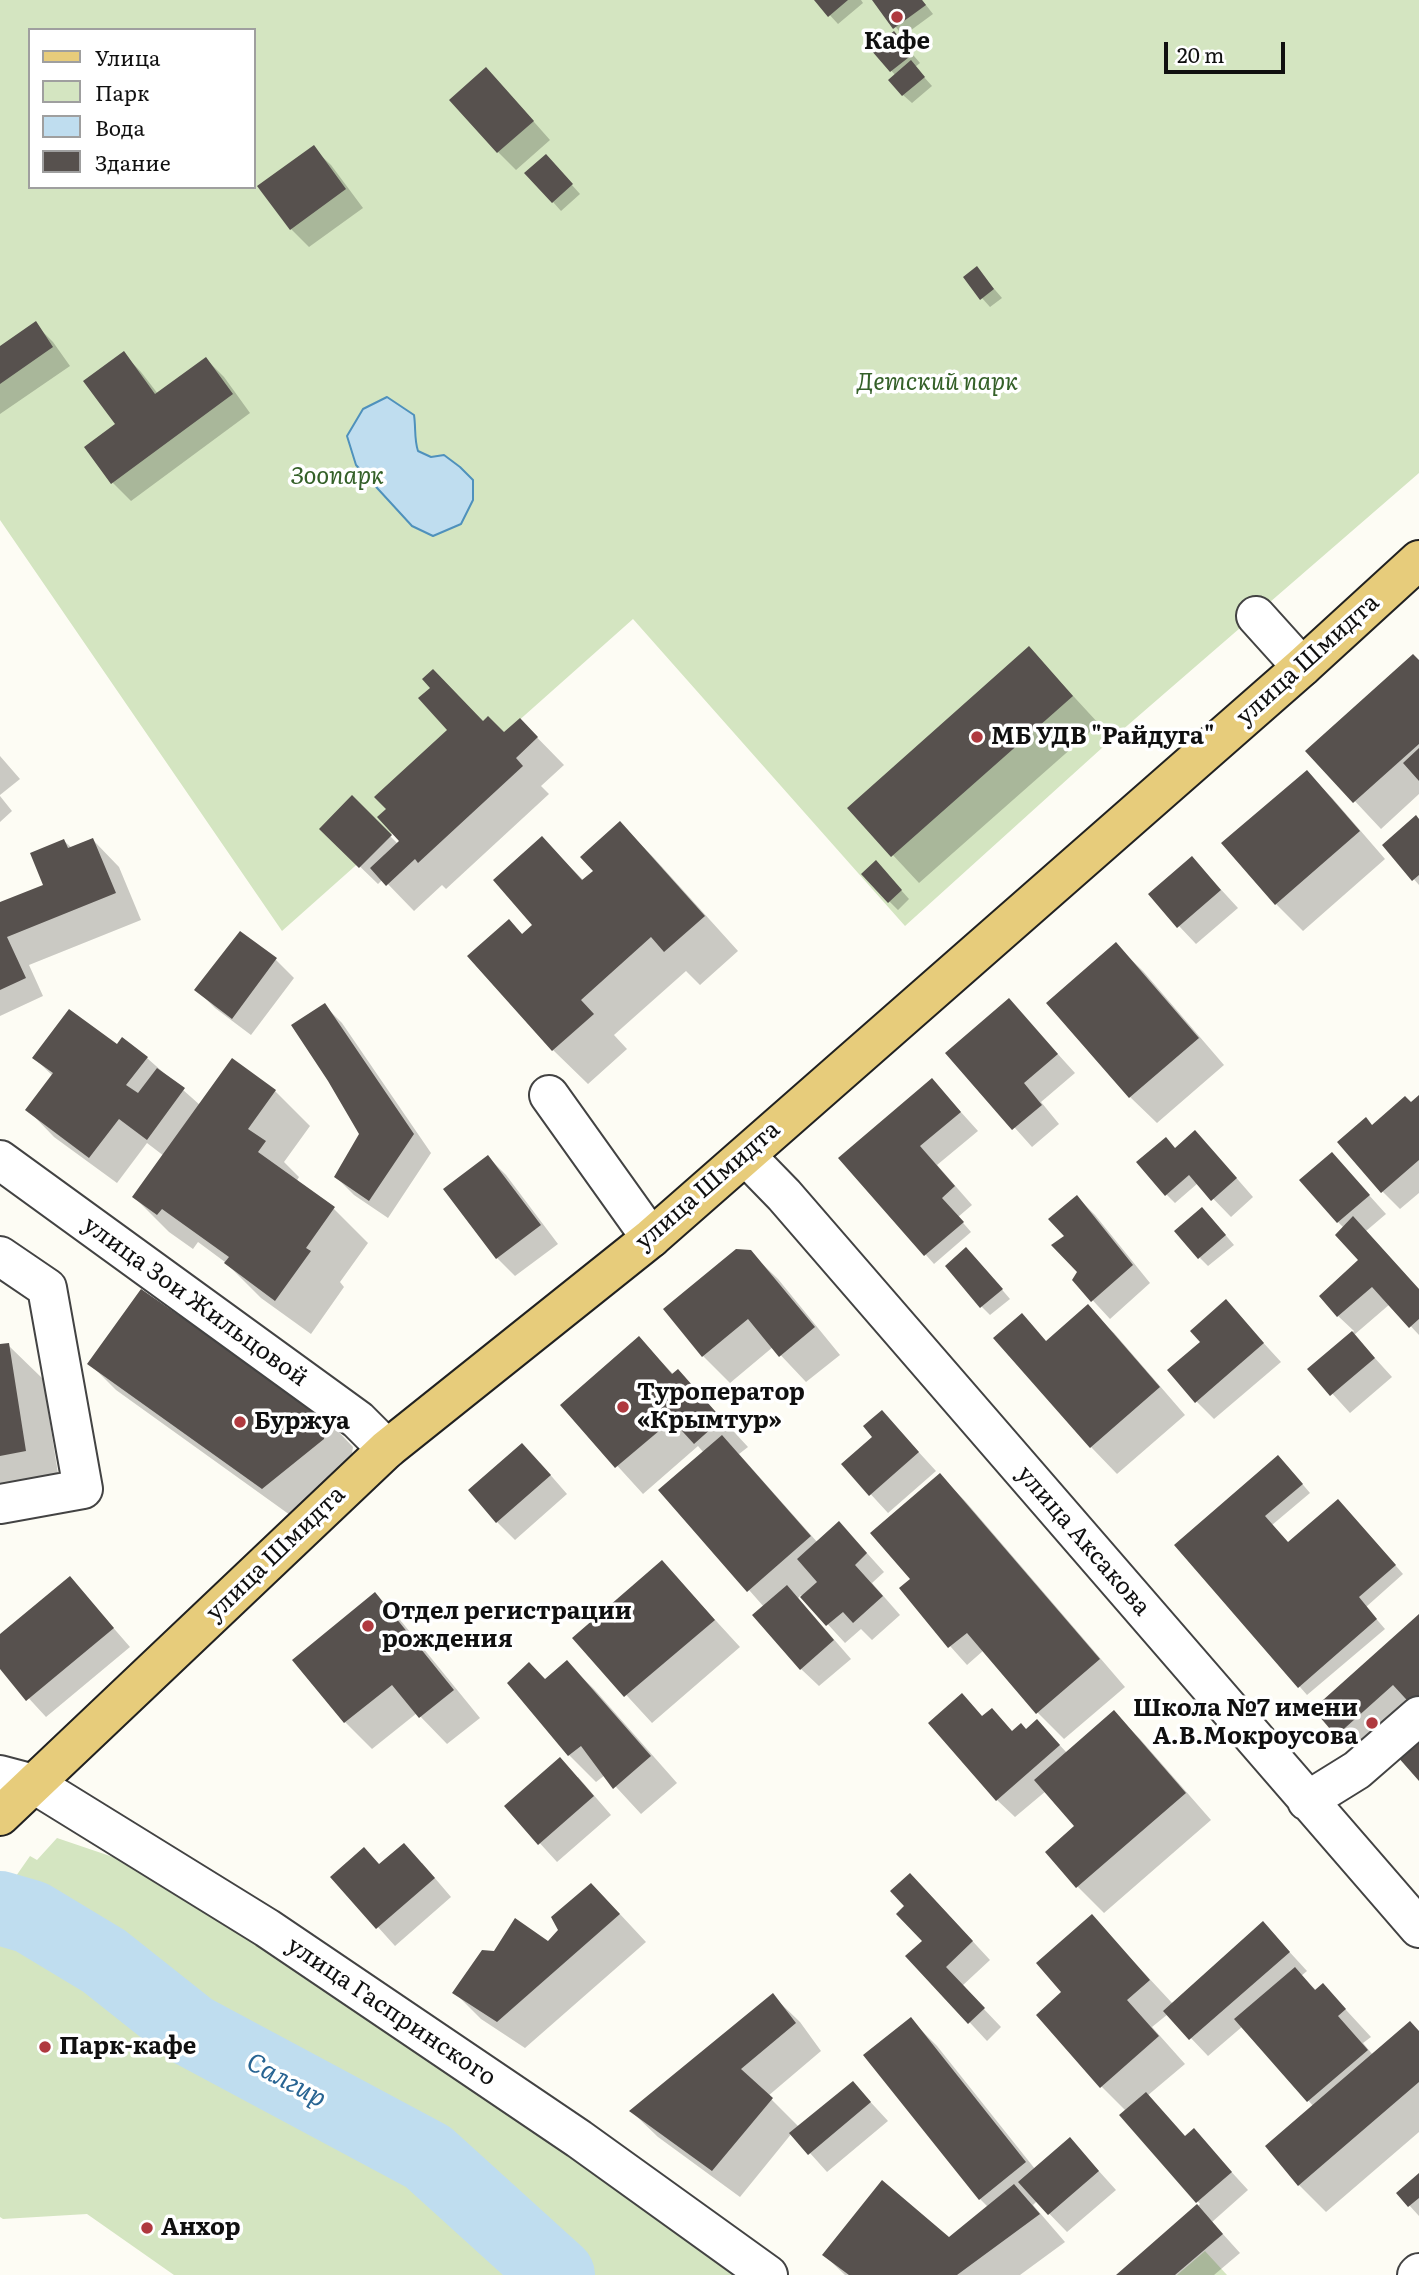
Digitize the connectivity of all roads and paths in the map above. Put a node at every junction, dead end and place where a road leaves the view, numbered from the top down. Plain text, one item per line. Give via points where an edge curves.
1 (1419, 560) edge
2 (1256, 616) dead end
3 (1302, 667) junction
4 (549, 1095) dead end
5 (746, 1156) junction
6 (0, 1160) edge
7 (651, 1238) junction
8 (0, 1256) edge
9 (387, 1449) junction
10 (0, 1504) edge
11 (1419, 1716) edge
12 (17, 1779) edge
13 (1307, 1801) junction
14 (0, 1816) edge
15 (1419, 1928) edge
16 (768, 2275) edge

1 - 3 main road, улица Шмидта
2 - 3 street
3 - 5 main road, улица Шмидта
4 - 7 street
5 - 7 main road, улица Шмидта
5 - 13 street, улица Аксакова
6 - 9 street, улица Зои Жильцовой via 358,1420
7 - 9 main road, улица Шмидта
8 - 10 street via 47,1288 83,1489
9 - 12 main road, улица Шмидта
11 - 13 street via 1357,1770
12 - 14 main road, улица Шмидта
12 - 16 street, улица Гаспринского via 267,1928 579,2139
13 - 15 street, улица Аксакова

